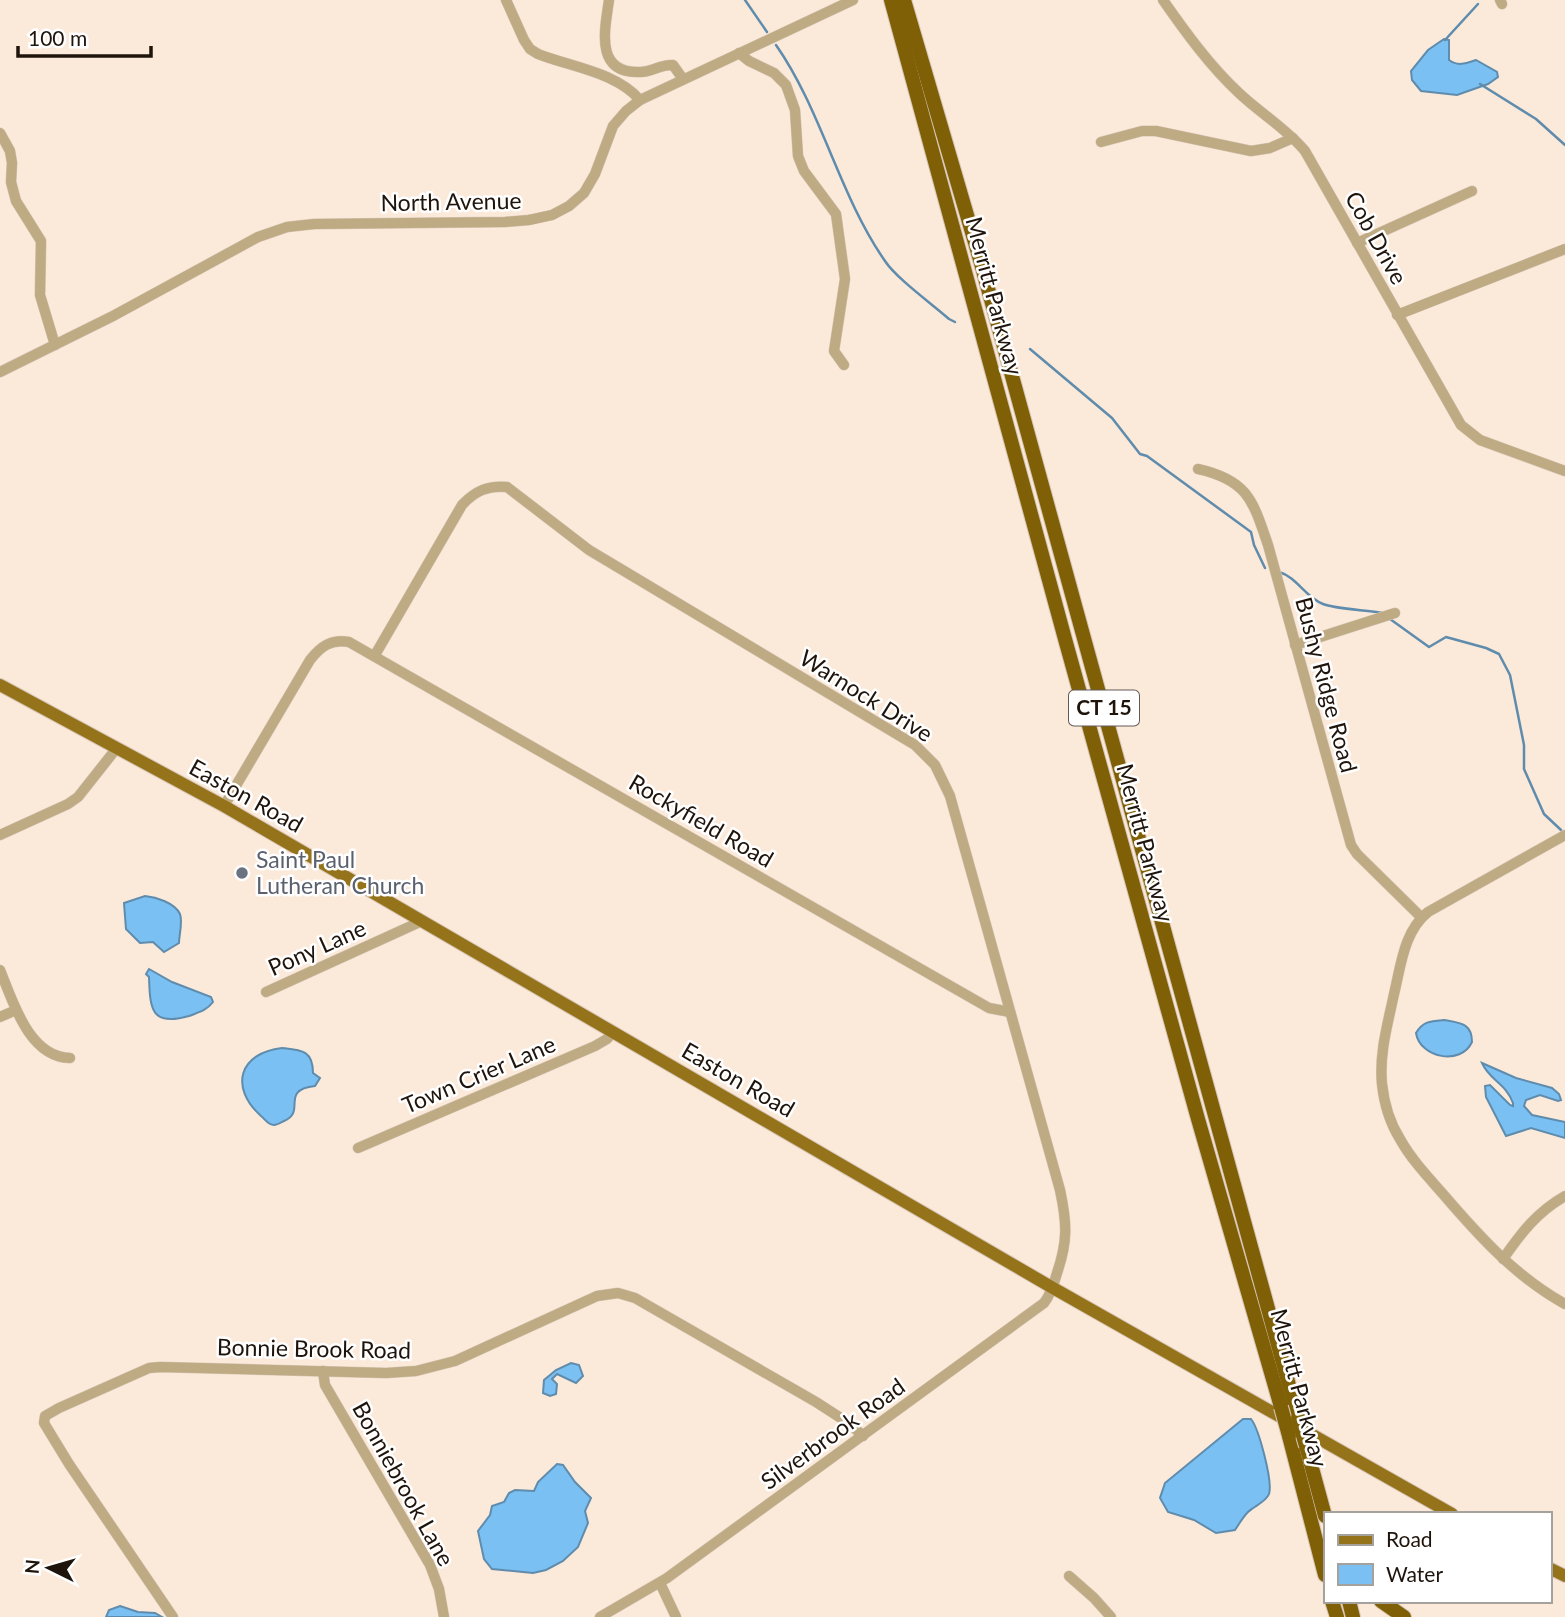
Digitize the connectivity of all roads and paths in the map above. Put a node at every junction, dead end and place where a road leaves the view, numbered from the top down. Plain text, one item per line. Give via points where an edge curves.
1 (506, 0) edge
2 (609, 0) edge
3 (853, 0) edge
4 (891, 0) edge
5 (904, 0) edge
6 (1163, 0) edge
7 (739, 53) junction
8 (684, 79) junction
9 (640, 100) junction
10 (0, 133) edge
11 (1293, 138) junction
12 (1101, 142) dead end
13 (1472, 191) dead end
14 (1357, 243) junction
15 (1565, 249) edge
16 (1397, 315) junction
17 (55, 345) junction
18 (844, 365) dead end
19 (0, 372) edge
20 (1199, 469) dead end
21 (1565, 471) edge
22 (1394, 613) dead end
23 (1295, 645) junction
24 (375, 655) junction
25 (0, 685) edge
26 (116, 749) junction
27 (224, 806) junction
28 (0, 835) edge
29 (1565, 835) edge
30 (1421, 917) junction
31 (422, 921) junction
32 (0, 970) edge
33 (265, 992) dead end
34 (16, 1010) junction
35 (1010, 1012) junction
36 (0, 1017) edge
37 (613, 1032) junction
38 (70, 1058) dead end
39 (361, 1147) dead end
40 (1565, 1196) edge
41 (1503, 1259) junction
42 (1053, 1288) junction
43 (1565, 1304) edge
44 (323, 1371) junction
45 (863, 1436) junction
46 (1306, 1446) junction
47 (1324, 1512) edge
48 (1330, 1512) edge
49 (1448, 1512) edge
50 (1324, 1571) edge
51 (1069, 1576) dead end
52 (660, 1583) junction
53 (1384, 1603) edge
54 (173, 1617) edge
55 (444, 1617) edge
56 (600, 1617) edge
57 (676, 1617) edge
58 (1111, 1617) edge
59 (1404, 1617) edge

1 - 9 street via 530,49 611,79
2 - 8 street via 604,42 610,60 633,72 673,65
3 - 7 street, North Avenue
4 - 50 highway, Merritt Parkway / CT 15, bridge
5 - 46 highway, Merritt Parkway / CT 15, bridge via 981,263
6 - 11 street, Cob Drive via 1228,82
7 - 8 street, North Avenue
7 - 18 street via 786,85 795,110 798,156 836,214 845,279 834,351
8 - 9 street, North Avenue
9 - 17 street, North Avenue via 609,132 584,193 552,215 505,222 281,228 252,239
10 - 17 street via 12,163 16,201 41,241 40,295
11 - 12 street via 1257,151 1156,131
11 - 14 street, Cob Drive via 1310,159
13 - 14 street
14 - 16 street, Cob Drive
15 - 16 street
16 - 21 street, Cob Drive via 1468,432
17 - 19 street, North Avenue
20 - 23 street, Bushy Ridge Road via 1233,482 1250,498
22 - 23 street
23 - 30 street, Bushy Ridge Road via 1351,845
24 - 27 street, Rockyfield Road via 341,641 318,650
24 - 35 street, Rockyfield Road via 979,1003
24 - 35 street, Warnock Drive via 462,505 485,488 507,487 589,550 928,756 950,796
25 - 26 main road, Easton Road
26 - 27 main road, Easton Road
26 - 28 street via 78,797
27 - 31 main road, Easton Road
29 - 30 street
30 - 41 street via 1407,943 1383,1047 1387,1111 1413,1158
31 - 33 street, Pony Lane
31 - 37 main road, Easton Road
32 - 34 street
34 - 36 street
34 - 38 street via 41,1046 55,1056
35 - 42 street, Warnock Drive via 1065,1217 1065,1247
37 - 39 street, Town Crier Lane via 594,1045
37 - 42 main road, Easton Road
40 - 41 street via 1531,1221
41 - 43 street
42 - 45 street, Silverbrook Road via 1044,1303 1022,1321
42 - 49 main road, Easton Road
44 - 45 street, Bonnie Brook Road via 386,1373 438,1367 597,1296 618,1293 635,1298 816,1402
44 - 54 street, Bonnie Brook Road via 160,1367 139,1372 45,1416 44,1423 69,1464
44 - 55 street, Bonniebrook Lane via 325,1385 430,1565
45 - 52 street, Silverbrook Road
46 - 47 highway, Merritt Parkway / CT 15
46 - 48 highway
51 - 58 street
52 - 56 street
52 - 57 street
53 - 59 highway

